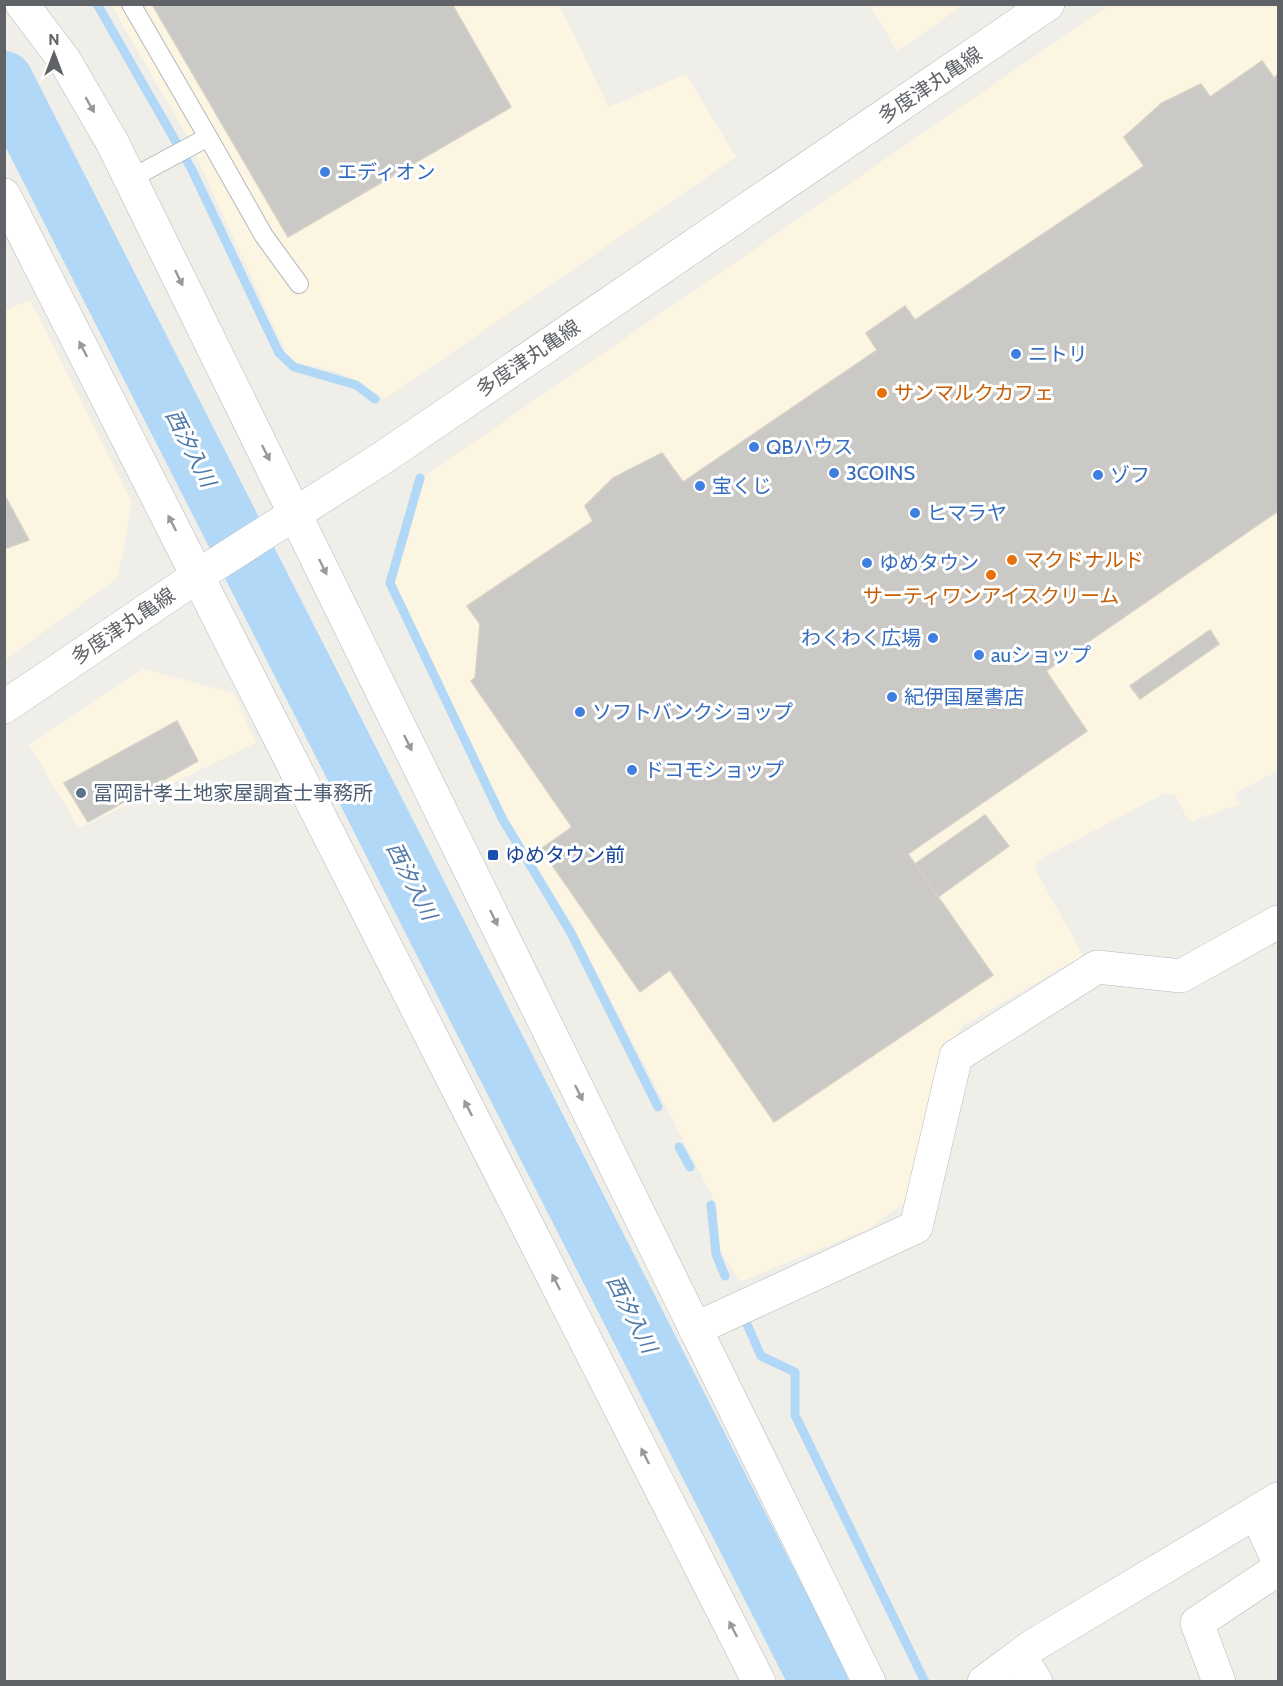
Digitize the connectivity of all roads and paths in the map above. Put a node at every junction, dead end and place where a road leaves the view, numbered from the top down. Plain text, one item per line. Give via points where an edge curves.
1 (22, 4) edge
2 (130, 4) edge
3 (1048, 4) edge
4 (201, 141) junction
5 (130, 179) junction
6 (4, 195) edge
7 (299, 284) dead end
8 (284, 523) junction
9 (212, 567) junction
10 (4, 707) edge
11 (1278, 922) edge
12 (694, 1329) junction
13 (1267, 1506) edge
14 (1278, 1560) edge
15 (1278, 1569) edge
16 (1028, 1669) edge
17 (759, 1682) edge
18 (869, 1682) edge
19 (984, 1682) edge
20 (1219, 1682) edge

1 -> 5 street via 65,62
2 - 4 lane
3 - 8 street, 多度津丸亀線
4 - 5 lane
4 - 7 lane
5 -> 8 street
9 -> 6 street
8 - 9 street, 多度津丸亀線
8 -> 12 street
9 - 10 street, 多度津丸亀線
17 -> 9 street
11 - 12 street via 1181,976 1097,967 956,1056 916,1227
12 - 18 street
13 - 14 street
13 - 16 street
15 - 20 street via 1197,1623
16 - 19 street

